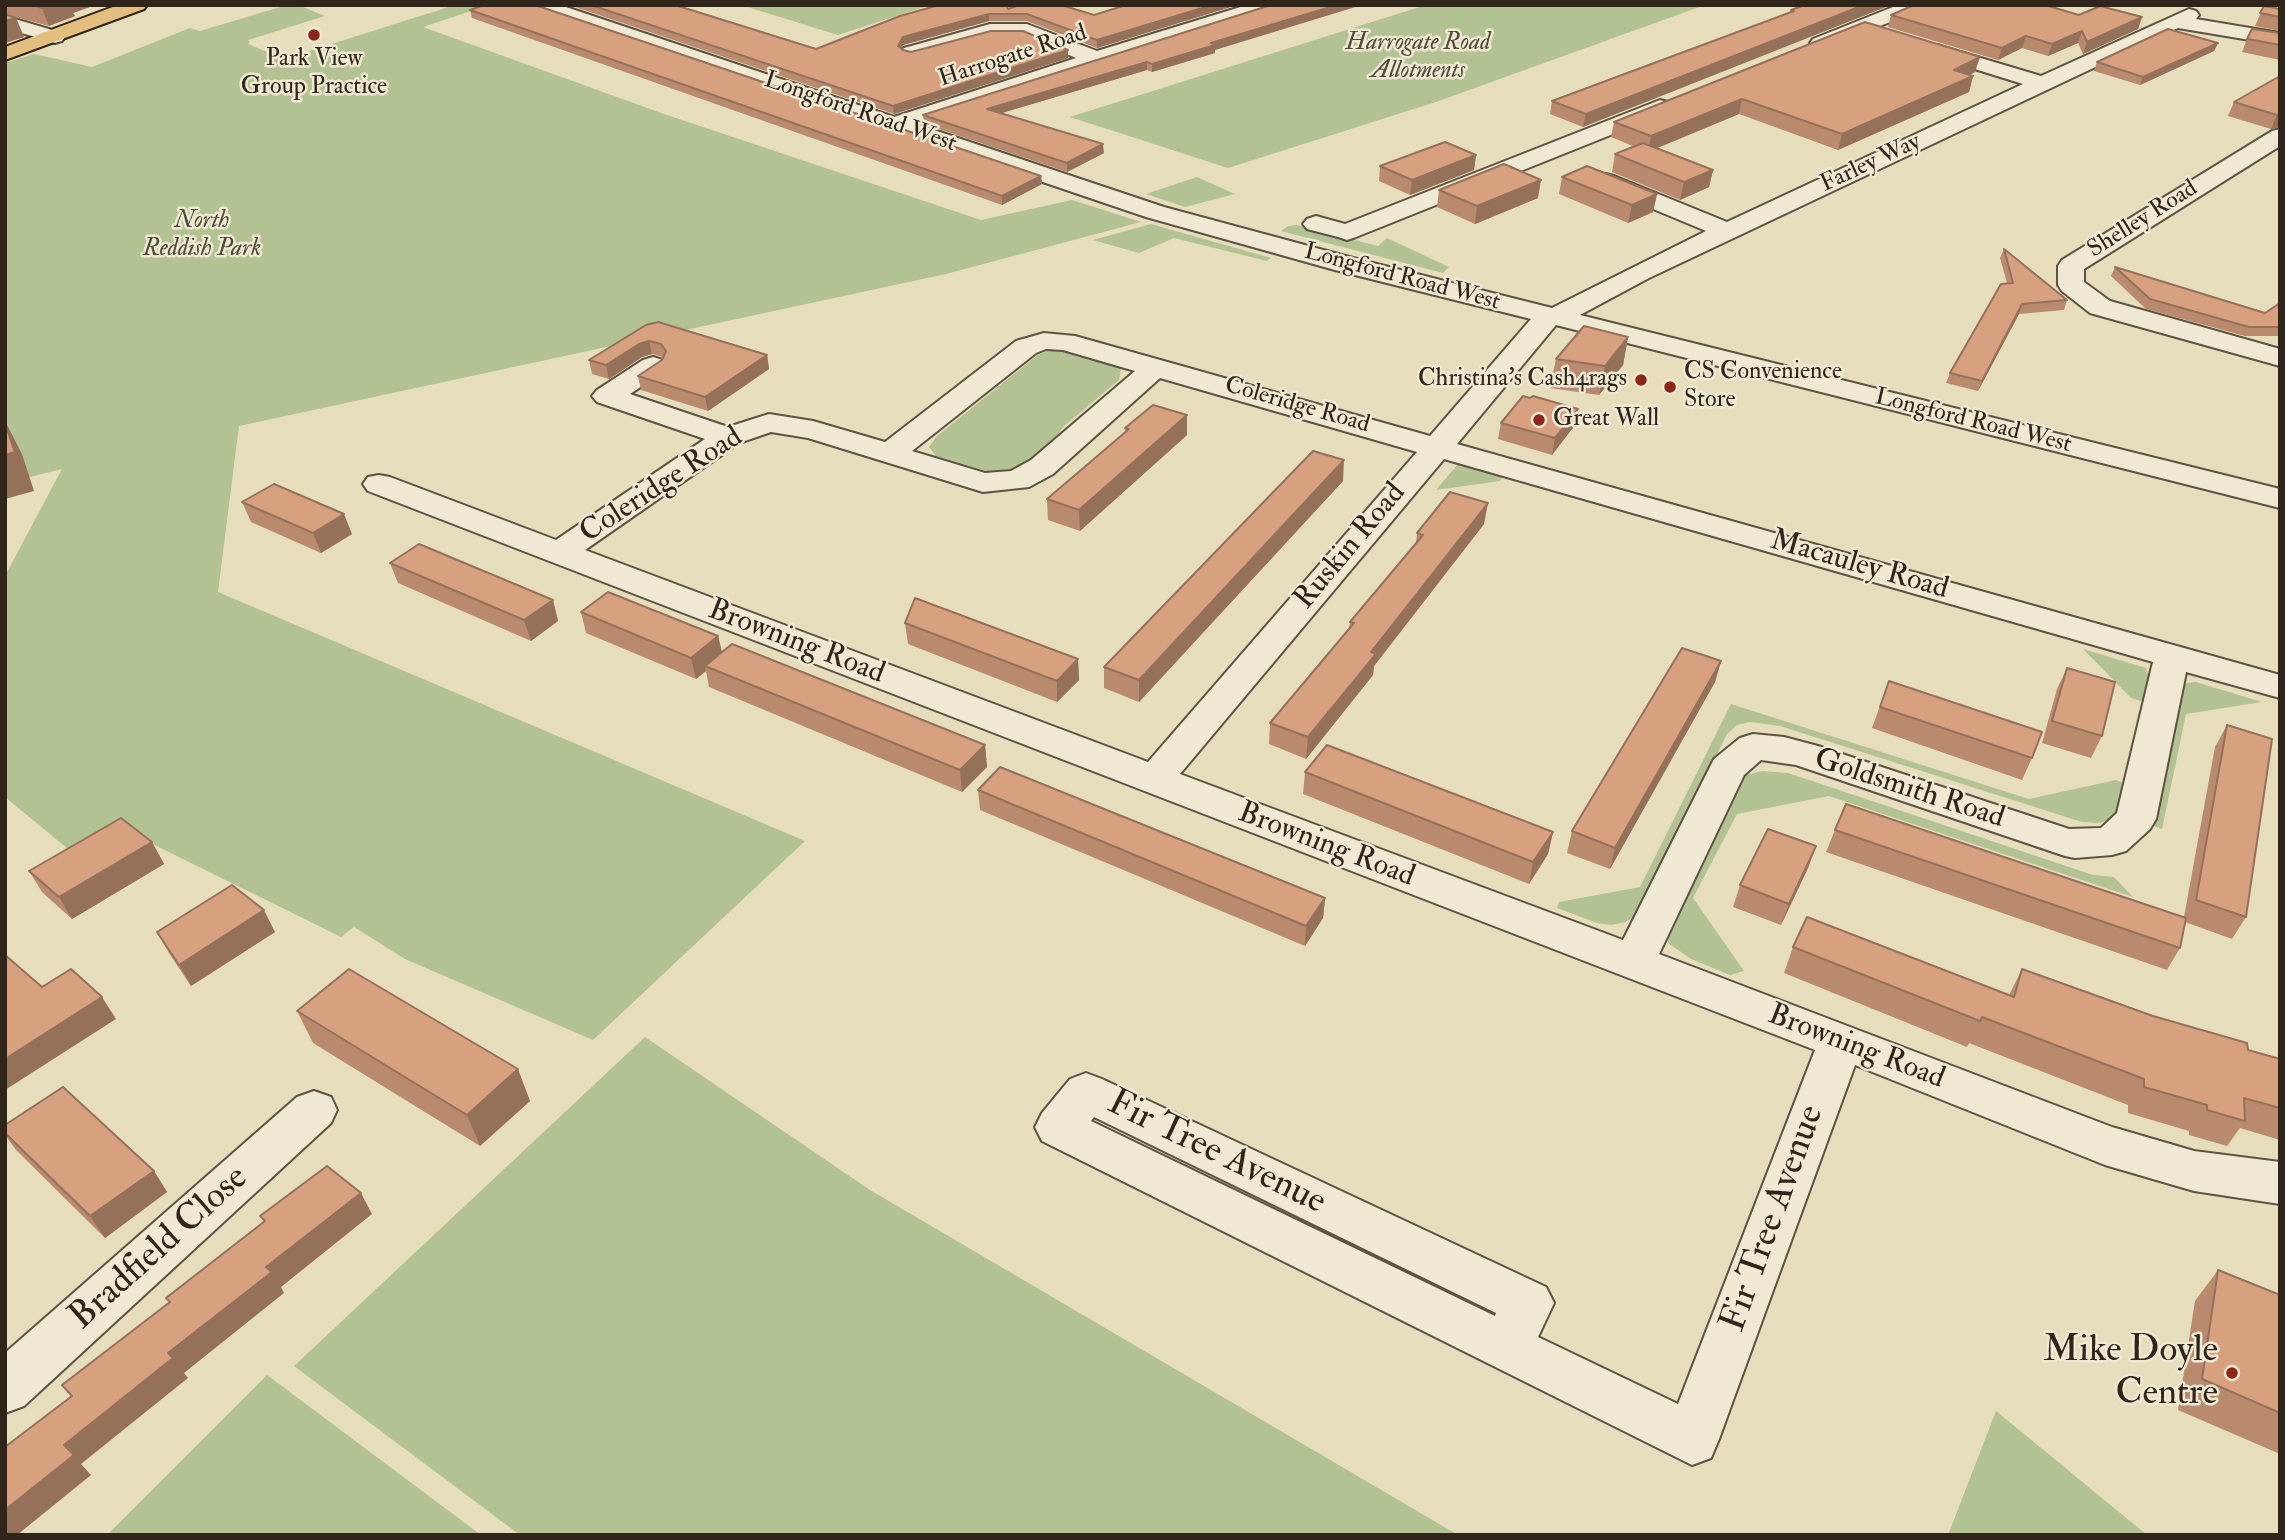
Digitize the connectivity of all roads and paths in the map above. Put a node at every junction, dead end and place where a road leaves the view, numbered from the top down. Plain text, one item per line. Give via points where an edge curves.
1 (136, 5) edge
2 (540, 5) edge
3 (1268, 5) edge
4 (1916, 5) edge
5 (5, 22) edge
6 (1860, 27) junction
7 (1886, 35) edge
8 (55, 37) junction
9 (2280, 39) edge
10 (1912, 43) edge
11 (911, 52) edge
12 (1796, 53) edge
13 (5, 54) edge
14 (1096, 58) junction
15 (2041, 83) junction
16 (1681, 99) edge
17 (895, 124) junction
18 (2280, 136) edge
19 (1541, 155) junction
20 (1316, 224) dead end
21 (1348, 232) junction
22 (1727, 232) junction
23 (1374, 238) dead end
24 (1552, 316) junction
25 (2280, 358) edge
26 (653, 366) edge
27 (1156, 367) junction
28 (728, 437) junction
29 (1438, 446) junction
30 (890, 454) junction
31 (379, 484) dead end
32 (2280, 499) edge
33 (559, 553) junction
34 (2172, 656) junction
35 (2280, 687) edge
36 (1154, 780) junction
37 (1633, 963) junction
38 (1841, 1041) junction
39 (314, 1110) dead end
40 (2280, 1183) edge
41 (1507, 1346) junction
42 (5, 1388) edge

1 - 8 main road
2 - 17 street, Longford Road West
3 - 14 street, Harrogate Road
4 - 6 street
5 - 8 street
6 - 7 street
6 - 12 street
8 - 13 main road
9 - 15 street, Farley Way via 2182,18
10 - 15 street
11 - 14 street via 990,30 1027,30
14 - 17 street, Harrogate Road
15 - 22 street, Farley Way
16 - 19 street
17 - 24 street, Longford Road West via 1154,212
18 - 25 street, Shelley Road via 2071,266 2071,285 2100,307
19 - 21 street
19 - 22 street
20 - 21 street
21 - 23 street
22 - 24 street, Farley Way
24 - 29 street, Ruskin Road
24 - 32 street, Longford Road West
26 - 28 street via 607,396
27 - 29 street, Coleridge Road
27 - 30 street, Coleridge Road via 1065,342 1044,341 1026,347
27 - 30 street, Coleridge Road via 1042,467 1018,480 983,482
28 - 30 street, Coleridge Road via 769,423 813,430
28 - 33 street, Coleridge Road
29 - 34 street, Macauley Road
29 - 36 street, Ruskin Road
31 - 33 street, Browning Road
33 - 36 street, Browning Road
34 - 35 street, Macauley Road
34 - 37 street, Goldsmith Road via 2136,819 2112,841 2065,842 1805,755 1753,747 1728,768
36 - 37 street, Browning Road
37 - 38 street, Browning Road
38 - 40 street, Browning Road via 2105,1145 2194,1171
38 - 41 street, Fir Tree Avenue via 1692,1439
39 - 42 street, Bradfield Close
41 - 41 street, Fir Tree Avenue via 1408,1298 1059,1127 1086,1092 1528,1303

